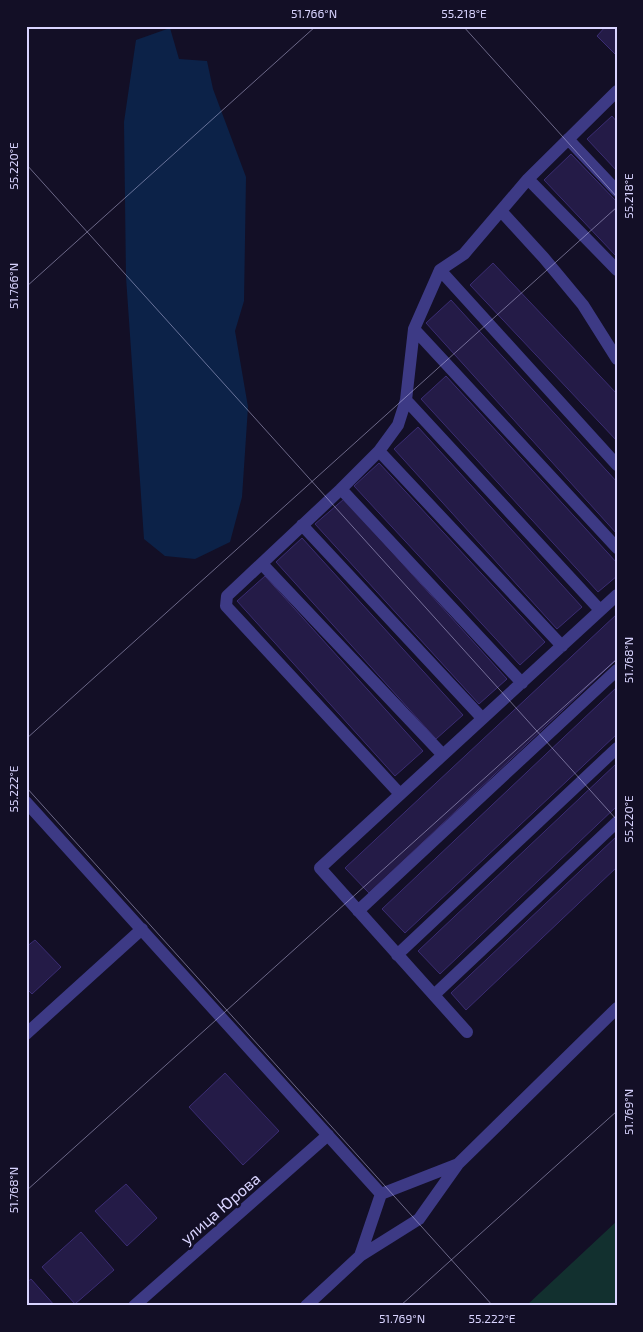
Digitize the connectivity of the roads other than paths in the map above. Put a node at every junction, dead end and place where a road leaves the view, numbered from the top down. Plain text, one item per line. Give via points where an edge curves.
1 (614, 100) edge
2 (568, 139) junction
3 (528, 179) junction
4 (617, 191) edge
5 (501, 211) junction
6 (440, 270) junction
7 (617, 270) edge
8 (414, 329) junction
9 (617, 359) edge
10 (406, 400) junction
11 (380, 450) junction
12 (617, 465) edge
13 (341, 490) junction
14 (302, 525) junction
15 (617, 548) edge
16 (262, 564) junction
17 (617, 595) edge
18 (600, 610) junction
19 (562, 646) junction
20 (617, 670) edge
21 (522, 683) junction
22 (482, 718) junction
23 (617, 748) edge
24 (443, 755) junction
25 (400, 794) junction
26 (26, 802) edge
27 (617, 822) edge
28 (358, 912) junction
29 (142, 930) junction
30 (397, 955) junction
31 (434, 995) junction
32 (617, 1008) edge
33 (467, 1032) dead end
34 (26, 1034) edge
35 (328, 1135) junction
36 (458, 1164) junction
37 (381, 1194) junction
38 (360, 1256) junction
39 (134, 1306) edge
40 (306, 1306) edge

1 - 2 street
2 - 3 street
2 - 4 street
3 - 5 street
3 - 7 street
5 - 6 street via 464,254
5 - 9 street via 582,305
6 - 8 street
6 - 12 street
8 - 10 street
8 - 15 street
10 - 11 street via 398,425
10 - 18 street
11 - 13 street
11 - 19 street
13 - 14 street
13 - 21 street
14 - 16 street
14 - 22 street
16 - 24 street
16 - 25 street via 227,596 226,606
17 - 18 street
18 - 19 street
19 - 21 street
20 - 28 street
21 - 22 street
22 - 24 street
23 - 30 street
24 - 25 street
25 - 28 street via 320,868
26 - 29 street
27 - 31 street
28 - 30 street
29 - 34 street
29 - 35 street
30 - 31 street
31 - 33 street
32 - 36 street
35 - 37 street
35 - 39 street, улица Юрова
36 - 37 street
36 - 38 street via 418,1219
37 - 38 street
38 - 40 street

